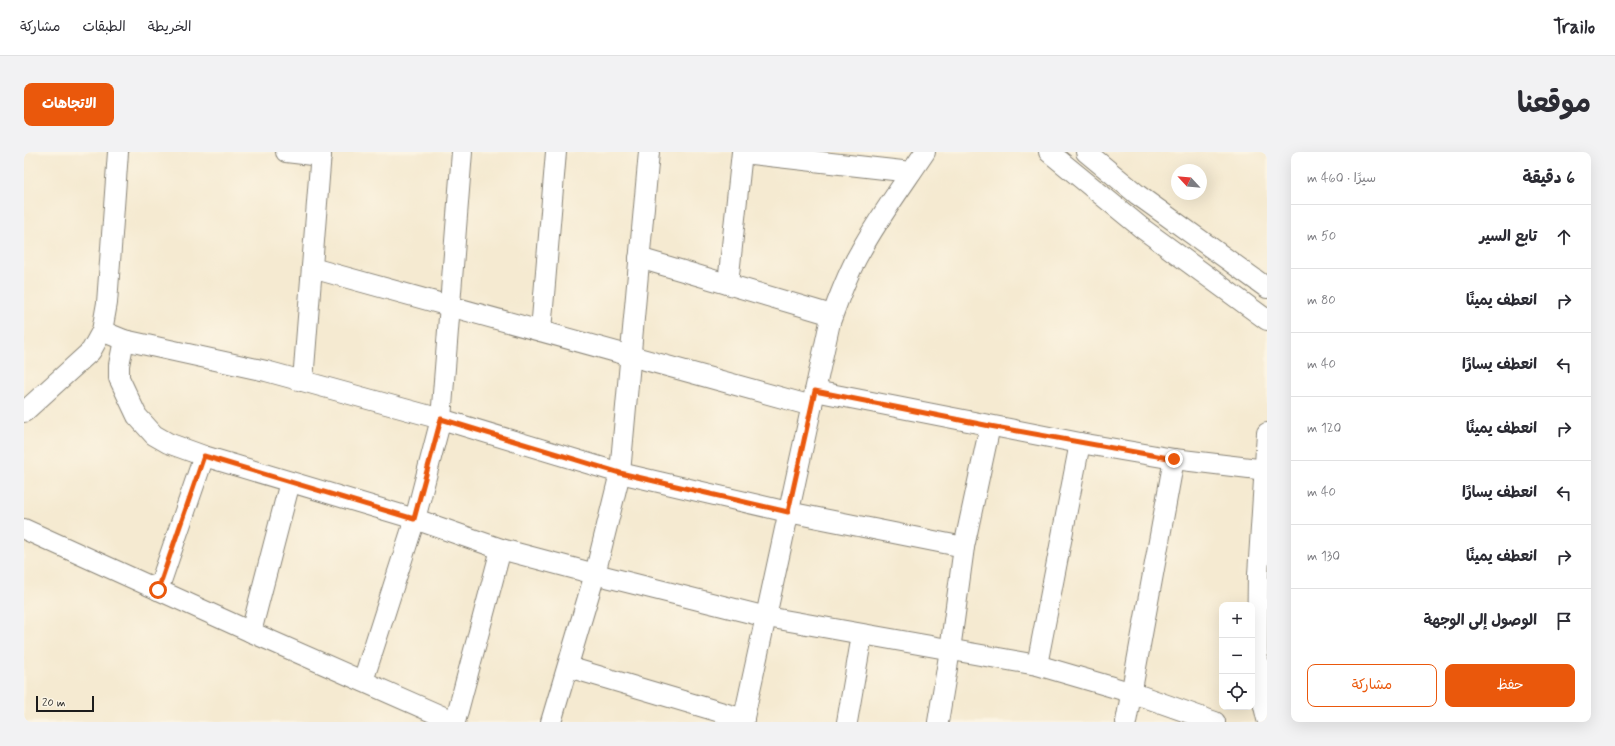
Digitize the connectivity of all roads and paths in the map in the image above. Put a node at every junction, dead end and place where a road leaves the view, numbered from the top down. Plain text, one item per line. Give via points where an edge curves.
1 (118, 152) edge
2 (286, 152) edge
3 (462, 152) edge
4 (556, 152) edge
5 (649, 152) edge
6 (742, 152) edge
7 (925, 152) edge
8 (1049, 152) edge
9 (1086, 152) edge
10 (321, 154) edge
11 (911, 172) junction
12 (640, 258) junction
13 (312, 268) junction
14 (728, 284) junction
15 (1267, 288) edge
16 (450, 306) junction
17 (832, 315) junction
18 (1267, 320) edge
19 (102, 331) junction
20 (541, 331) junction
21 (124, 340) junction
22 (631, 356) junction
23 (303, 381) junction
24 (813, 398) junction
25 (24, 412) edge
26 (441, 419) junction
27 (990, 426) junction
28 (1267, 433) edge
29 (1080, 443) junction
30 (204, 456) junction
31 (1174, 459) junction
32 (1266, 470) junction
33 (620, 473) junction
34 (290, 482) junction
35 (788, 512) junction
36 (414, 519) junction
37 (24, 529) edge
38 (964, 547) junction
39 (501, 549) junction
40 (595, 574) junction
41 (1263, 575) edge
42 (158, 590) junction
43 (767, 617) junction
44 (251, 632) junction
45 (862, 635) junction
46 (950, 650) junction
47 (1037, 665) junction
48 (568, 667) junction
49 (363, 681) junction
50 (1133, 693) junction
51 (1267, 719) edge
52 (744, 720) edge
53 (455, 722) edge
54 (551, 722) edge
55 (847, 722) edge
56 (938, 722) edge
57 (1126, 722) edge
58 (1215, 722) edge

1 - 19 street via 107,303
2 - 10 street
3 - 16 street
4 - 20 street
5 - 12 street
6 - 11 street
6 - 14 street
7 - 11 street
8 - 18 street via 1143,229
9 - 15 street via 1138,196
10 - 13 street
11 - 17 street via 859,252
12 - 14 street
12 - 22 street
13 - 16 street
13 - 23 street
14 - 17 street
16 - 20 street
16 - 26 street
17 - 24 street
19 - 21 street
19 - 25 street via 91,350
20 - 22 street
21 - 23 street via 251,367
21 - 30 street via 119,378 137,416 154,435
22 - 24 street
22 - 33 street
23 - 26 street
24 - 27 street
24 - 35 street
26 - 33 street
26 - 36 street
27 - 29 street
27 - 38 street
28 - 32 street
29 - 31 street
29 - 47 street
30 - 34 street
30 - 42 street
31 - 32 street
31 - 50 street
32 - 41 street
33 - 35 street
33 - 40 street
34 - 36 street
34 - 44 street
35 - 38 street
35 - 43 street
36 - 39 street
36 - 49 street
37 - 42 street
38 - 46 street
39 - 40 street
39 - 53 street
40 - 43 street
40 - 48 street
41 - 51 street via 1257,650
42 - 44 street
43 - 45 street
43 - 52 street
44 - 49 street
45 - 46 street
45 - 55 street
46 - 47 street
46 - 56 street
47 - 50 street
48 - 52 street
48 - 54 street
49 - 53 street
50 - 57 street
50 - 58 street

